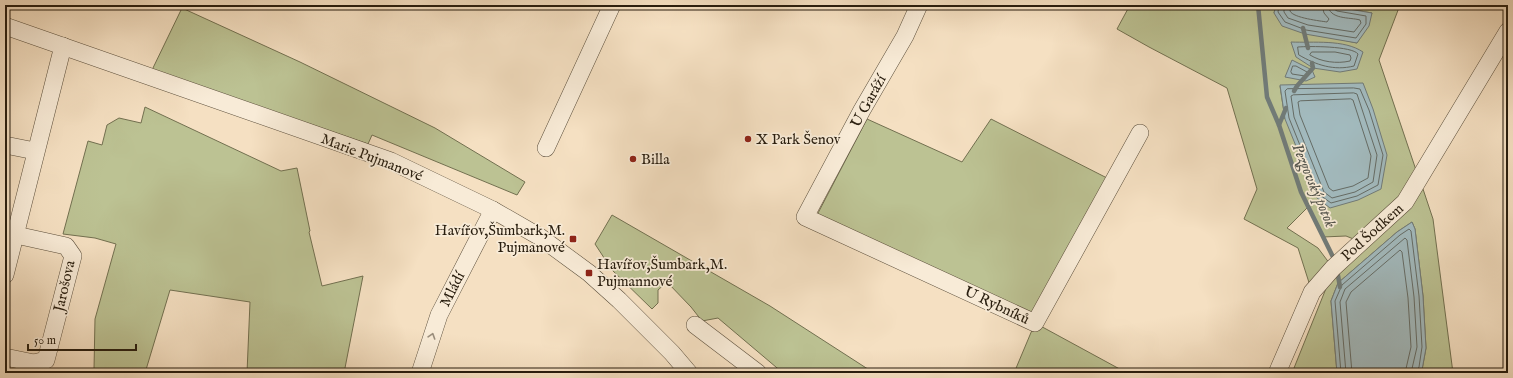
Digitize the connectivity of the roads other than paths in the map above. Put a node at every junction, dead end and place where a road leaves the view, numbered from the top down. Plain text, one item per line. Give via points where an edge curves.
1 (612, 5) edge
2 (919, 5) edge
3 (5, 26) edge
4 (1508, 31) edge
5 (63, 46) junction
6 (1140, 133) dead end
7 (5, 145) edge
8 (546, 148) dead end
9 (35, 151) junction
10 (493, 210) junction
11 (805, 217) joint
12 (11, 242) edge
13 (5, 275) edge
14 (695, 325) dead end
15 (5, 357) edge
16 (420, 373) edge
17 (689, 373) edge
18 (758, 373) edge
19 (1277, 373) edge

1 - 8 street
2 - 11 street, U Garáží via 905,36
3 - 5 street, Marie Pujmanové
4 - 19 street, Pod Šodkem via 1405,202 1333,268 1312,292
5 - 9 street
5 - 10 street, Marie Pujmanové via 391,161
6 - 11 street, U Rybníků via 1036,323
7 - 9 street
9 - 12 street
16 -> 10 street, Mládí via 439,315
10 - 17 street, Marie Pujmanové via 540,237 589,273 662,342
12 - 13 street
12 - 15 street, Jarošova via 66,246 73,256 46,360 34,364
14 - 18 street

